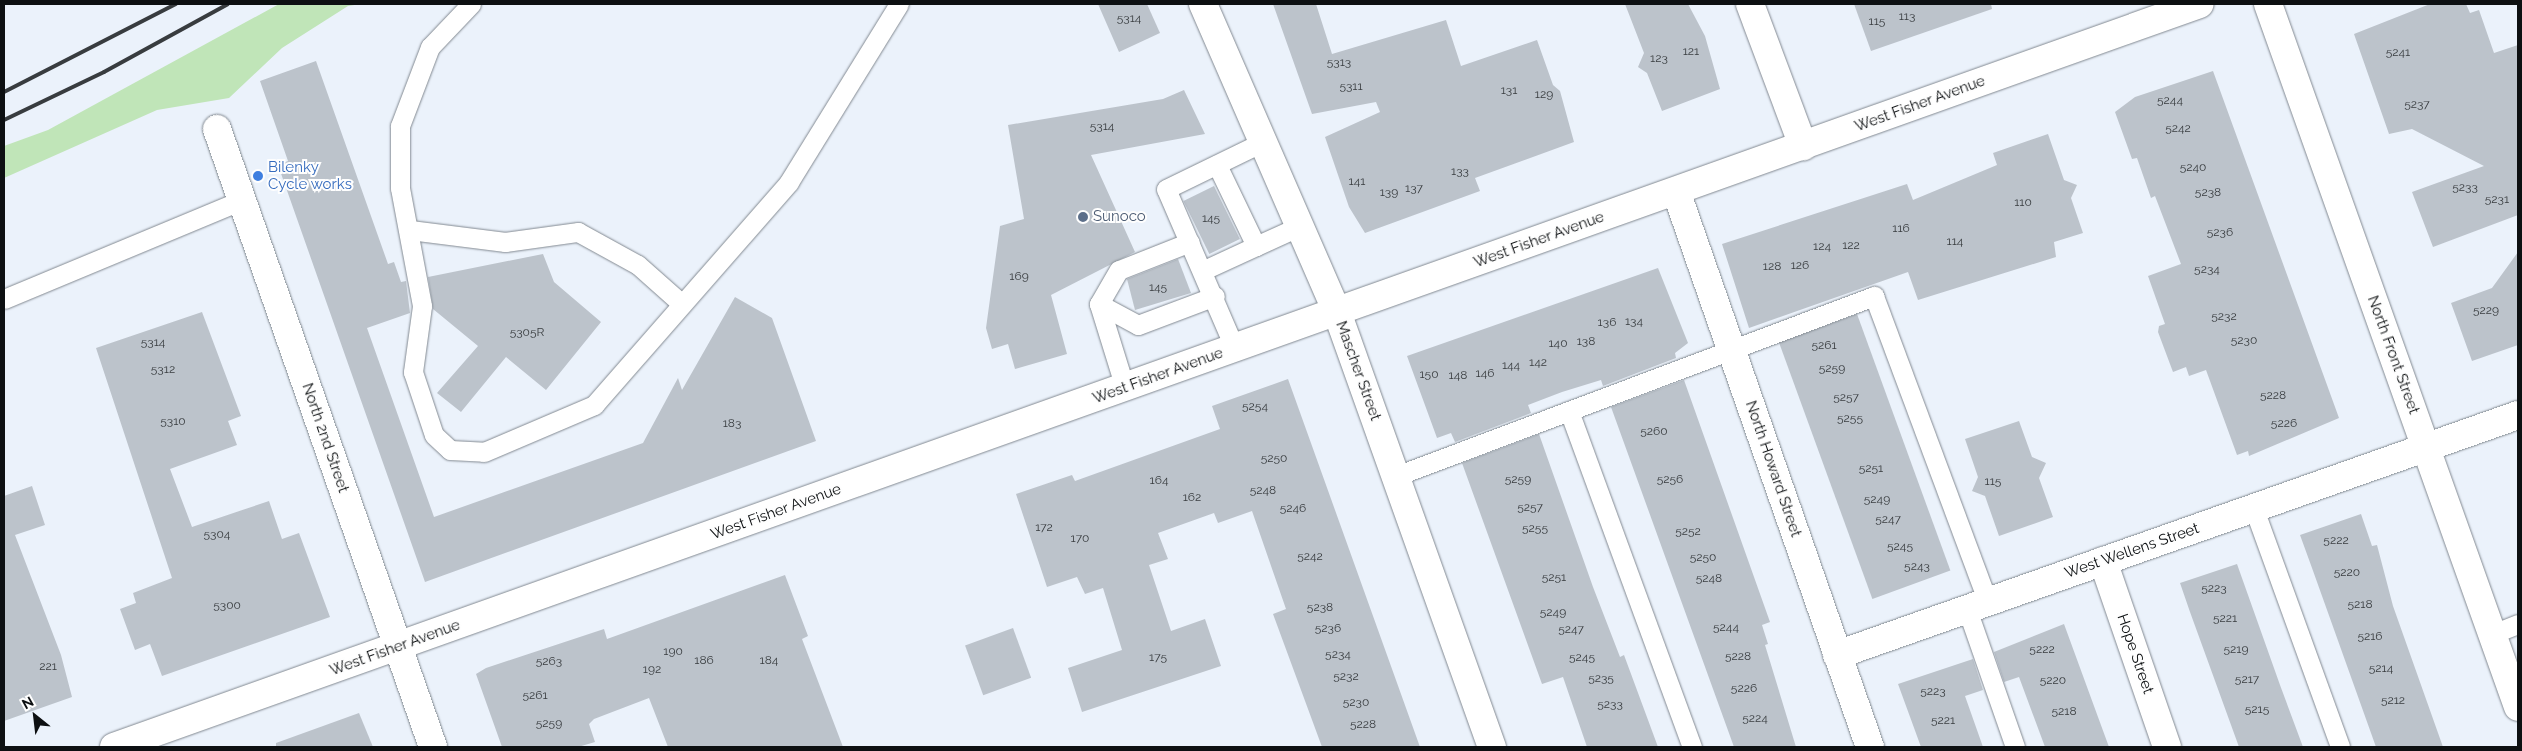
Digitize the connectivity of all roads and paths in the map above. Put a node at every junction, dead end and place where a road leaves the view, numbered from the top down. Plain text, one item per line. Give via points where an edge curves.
1 (471, 4) edge
2 (898, 4) edge
3 (1203, 4) edge
4 (1750, 4) edge
5 (2200, 4) edge
6 (2268, 4) edge
7 (217, 129) dead end
8 (1263, 142) junction
9 (1803, 146) junction
10 (1217, 165) junction
11 (1676, 191) junction
12 (242, 200) junction
13 (1300, 226) junction
14 (410, 230) junction
15 (1190, 242) junction
16 (1256, 246) junction
17 (1204, 270) junction
18 (1215, 296) junction
19 (4, 299) edge
20 (681, 303) junction
21 (1098, 304) junction
22 (1337, 312) junction
23 (1235, 349) junction
24 (1732, 350) junction
25 (1125, 388) junction
26 (1569, 411) junction
27 (2518, 415) edge
28 (2426, 448) junction
29 (1396, 476) junction
30 (2254, 509) junction
31 (2103, 561) junction
32 (1977, 606) junction
33 (2518, 624) edge
34 (2492, 634) junction
35 (397, 647) junction
36 (1837, 655) junction
37 (2518, 707) edge
38 (114, 747) edge
39 (433, 747) edge
40 (1492, 747) edge
41 (1692, 747) edge
42 (1870, 747) edge
43 (2015, 747) edge
44 (2167, 747) edge
45 (2340, 747) edge

1 - 14 lane via 430,47 400,126 400,188
2 - 20 lane via 788,182
3 - 8 street, Mascher Street
4 - 9 street
5 - 9 street, West Fisher Avenue
6 - 28 street, North Front Street
7 - 12 street, North 2nd Street
8 - 10 lane
8 - 13 street, Mascher Street
9 - 11 street, West Fisher Avenue
10 - 15 lane via 1166,189
10 - 16 lane
11 - 22 street, West Fisher Avenue
11 - 24 street, North Howard Street
12 - 19 lane
12 - 35 street, North 2nd Street
13 - 16 lane
13 - 22 street, Mascher Street
14 - 20 lane via 505,242 578,232 638,265
14 - 20 lane via 422,306 413,372 434,435 450,450 484,452 594,405
15 - 17 lane
15 - 21 lane via 1119,270
16 - 17 lane
17 - 18 lane
18 - 21 lane via 1138,325
18 - 23 lane
21 - 25 lane
22 - 23 street, West Fisher Avenue
22 - 29 street, Mascher Street
23 - 25 street, West Fisher Avenue
24 - 26 lane
24 - 32 lane via 1874,296
24 - 36 street, North Howard Street
25 - 35 street, West Fisher Avenue
26 - 29 lane
26 - 41 lane
27 - 28 street, West Wellens Street
28 - 30 street, West Wellens Street
28 - 34 street, North Front Street
29 - 40 street, Mascher Street
30 - 31 street, West Wellens Street
30 - 45 lane
31 - 32 street, West Wellens Street
31 - 44 street, Hope Street
32 - 36 street, West Wellens Street
32 - 43 lane
33 - 34 lane
34 - 37 street, North Front Street
35 - 38 street, West Fisher Avenue
35 - 39 street, North 2nd Street
36 - 42 street, North Howard Street

